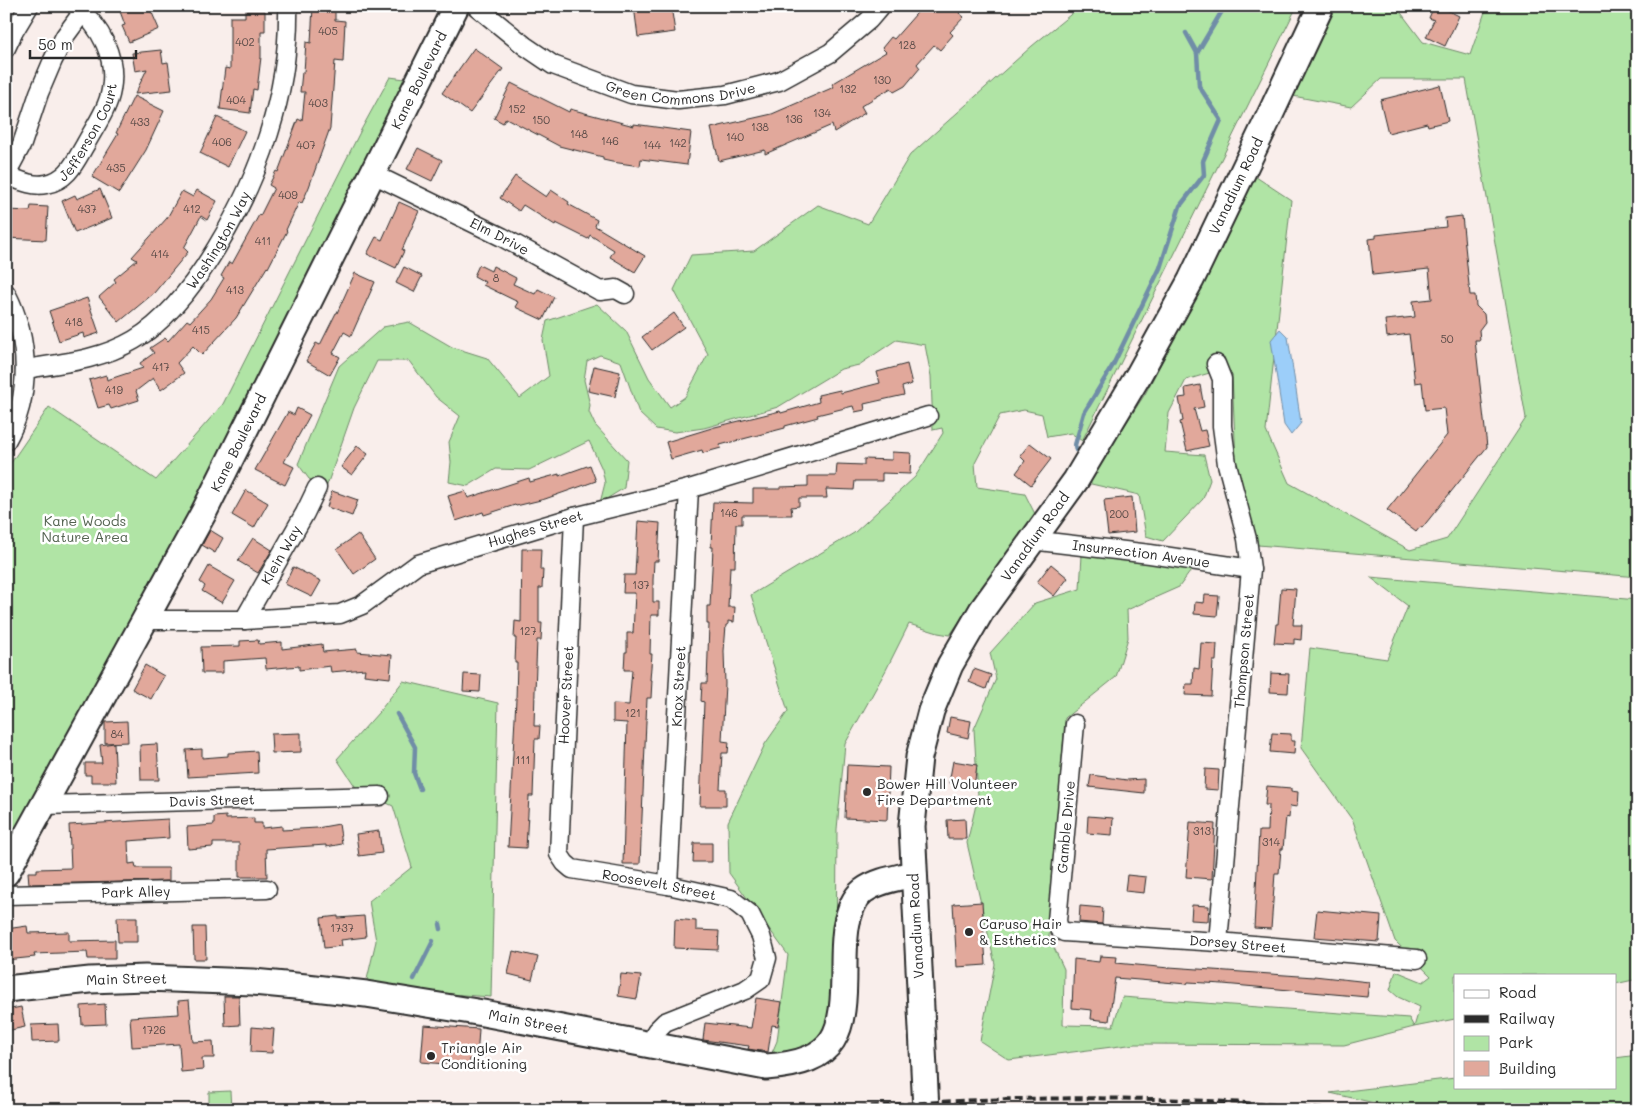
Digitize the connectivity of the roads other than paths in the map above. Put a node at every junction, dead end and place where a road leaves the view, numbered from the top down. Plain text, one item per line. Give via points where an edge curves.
1 (29, 6) edge
2 (288, 6) edge
3 (456, 6) edge
4 (476, 6) edge
5 (881, 6) edge
6 (1320, 6) edge
7 (82, 8) edge
8 (6, 48) edge
9 (6, 174) edge
10 (373, 174) junction
11 (6, 293) edge
12 (625, 294) dead end
13 (1216, 364) dead end
14 (25, 369) junction
15 (928, 416) dead end
16 (6, 441) edge
17 (317, 488) dead end
18 (689, 489) junction
19 (574, 517) junction
20 (1032, 540) junction
21 (1251, 569) junction
22 (147, 620) junction
23 (244, 620) junction
24 (1075, 724) dead end
25 (380, 796) dead end
26 (44, 805) junction
27 (572, 869) joint
28 (6, 873) edge
29 (914, 874) junction
30 (668, 885) junction
31 (267, 889) dead end
32 (6, 895) edge
33 (1059, 929) joint
34 (1218, 942) junction
35 (1417, 958) dead end
36 (6, 989) edge
37 (651, 1046) junction
38 (926, 1110) edge

1 - 8 street
2 - 14 street, Washington Way via 287,52 269,134 229,227 192,284 149,330 116,350 84,360
3 - 10 street, Kane Boulevard
4 - 5 street, Green Commons Drive via 553,65 630,94 678,100 725,95 779,81 830,53
6 - 20 street, Vanadium Road via 1191,280 1076,480
7 - 9 street via 53,60 22,144
7 - 9 street, Jefferson Court via 108,48 113,69 111,91 103,112 71,170 60,179 33,185
10 - 12 street, Elm Drive via 502,237 600,290 616,289
10 - 22 street, Kane Boulevard
11 - 14 street via 16,313 25,353
13 - 21 street, Thompson Street via 1222,379 1222,426 1227,464 1247,539
14 - 16 street via 20,406
15 - 18 street, Hughes Street
17 - 23 street, Klein Way
18 - 19 street, Hughes Street
18 - 30 street, Knox Street
19 - 23 street, Hughes Street via 418,564 362,605 340,614
19 - 27 street, Hoover Street via 559,854
20 - 21 street, Insurrection Avenue
20 - 29 street, Vanadium Road via 968,633 950,665 931,711 914,791
21 - 34 street, Thompson Street
22 - 23 street, Hughes Street
22 - 26 street, Kane Boulevard
24 - 33 street, Gamble Drive via 1057,921
25 - 26 street, Davis Street
26 - 28 street, Kane Boulevard
27 - 30 street, Roosevelt Street
29 - 37 street, Main Street via 882,882 862,892 851,907 844,934 844,1001 839,1028 829,1045 812,1058 790,1065 766,1067
29 - 38 street, Vanadium Road
30 - 37 street, Roosevelt Street via 731,899 750,914 767,958 761,979 745,990 665,1022 656,1031
31 - 32 street, Park Alley
33 - 34 street, Dorsey Street via 1064,932
34 - 35 street, Dorsey Street
36 - 37 street, Main Street via 145,978 262,982 464,1010

